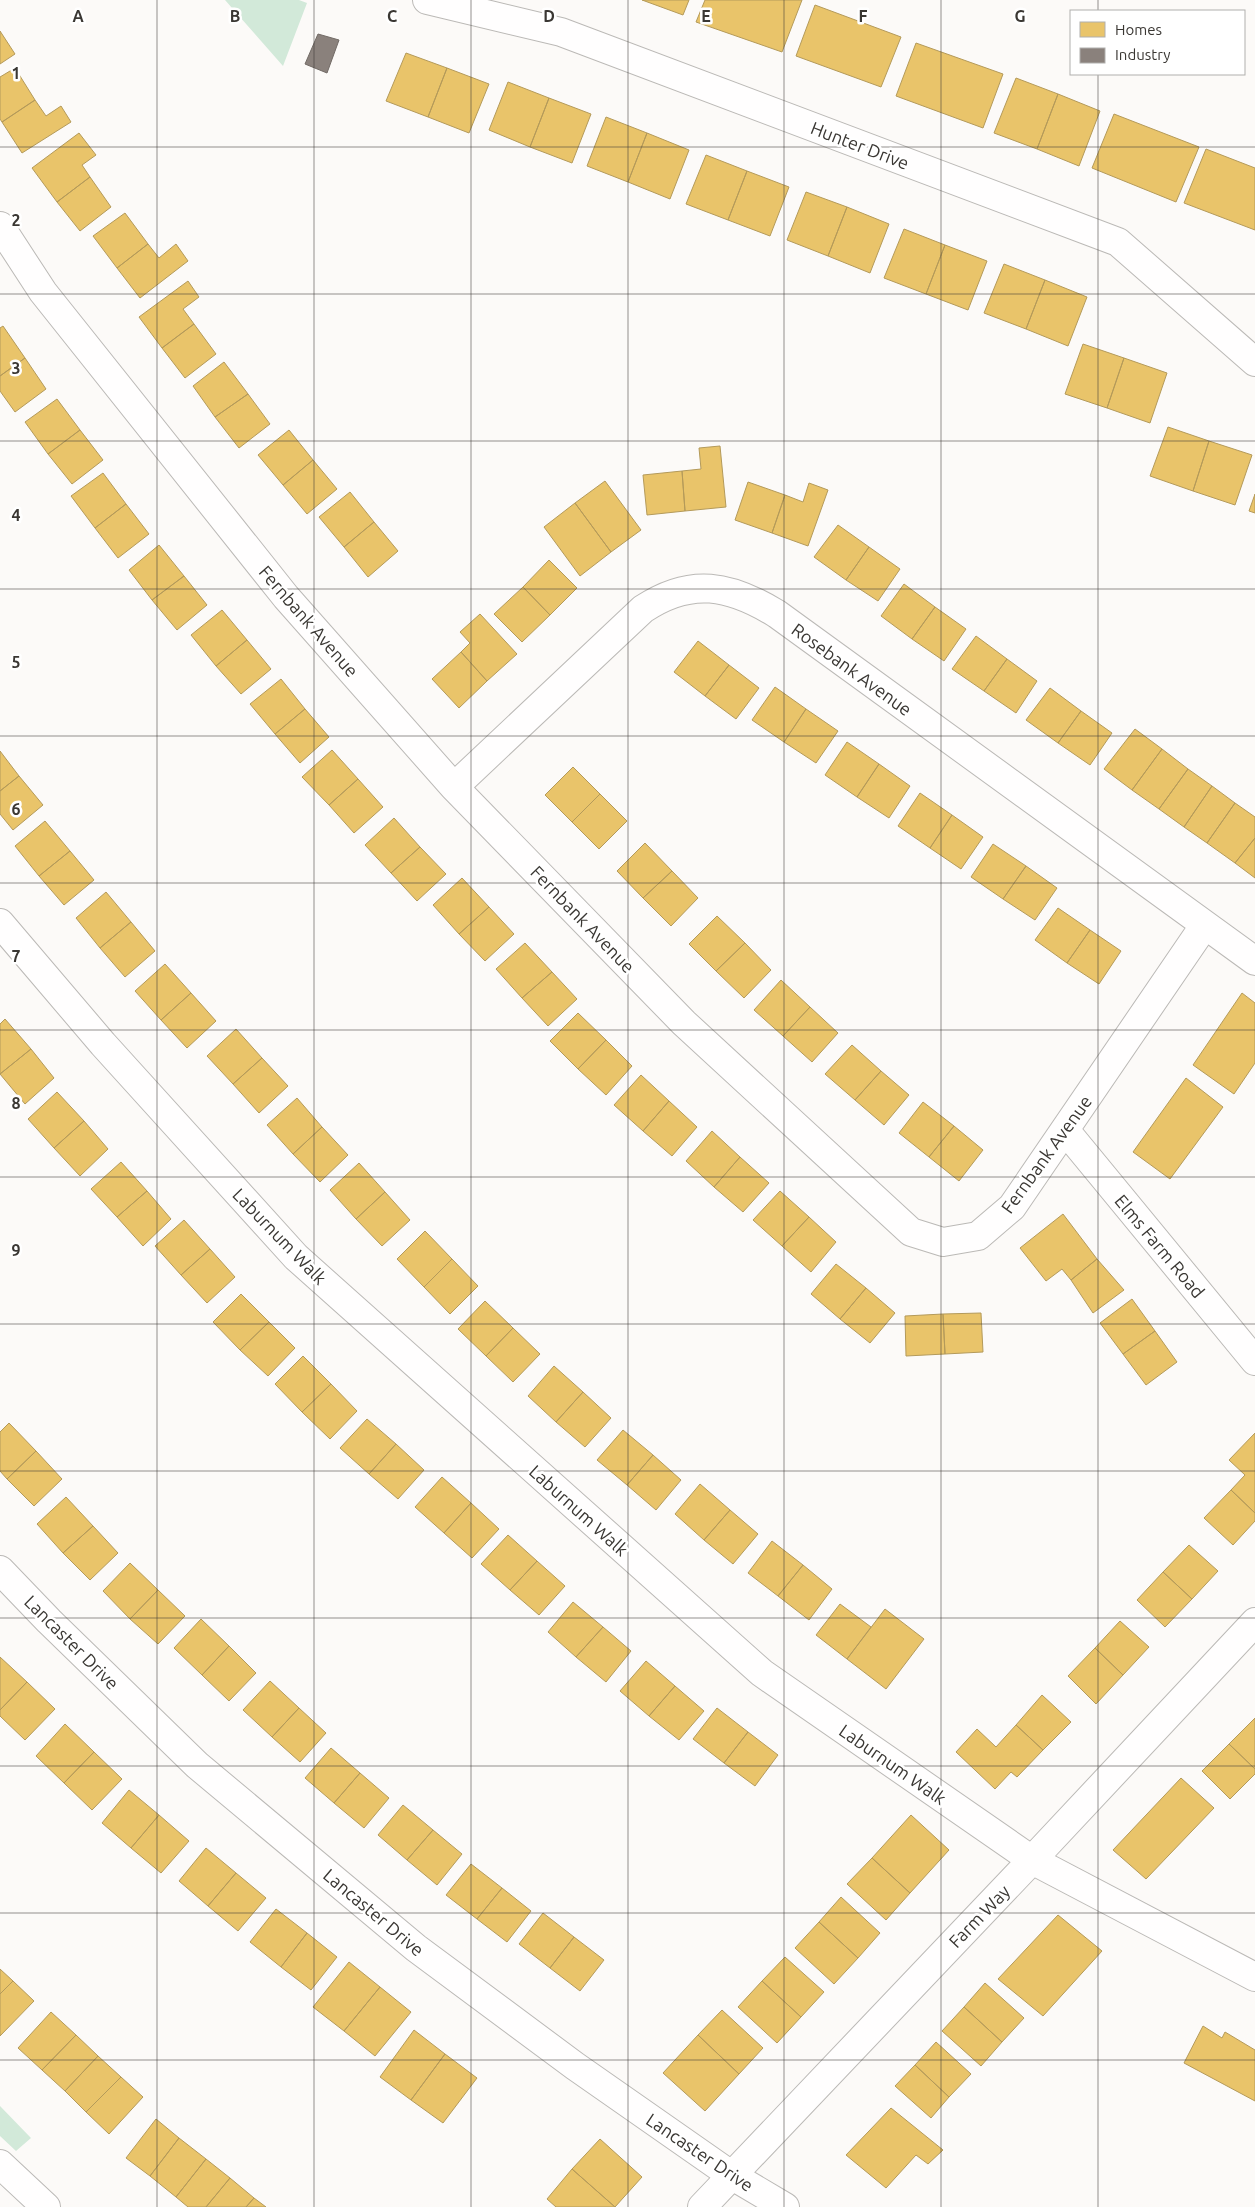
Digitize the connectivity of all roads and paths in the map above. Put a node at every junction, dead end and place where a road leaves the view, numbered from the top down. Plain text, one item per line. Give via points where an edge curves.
1 (427, 0) edge
2 (0, 226) edge
3 (1255, 362) edge
4 (454, 787) junction
5 (0, 923) edge
6 (1204, 926) junction
7 (1255, 961) edge
8 (1065, 1130) junction
9 (1255, 1361) edge
10 (0, 1570) edge
11 (1255, 1622) edge
12 (1032, 1860) junction
13 (1255, 1977) edge
14 (0, 2164) edge
15 (732, 2175) junction
16 (46, 2207) edge
17 (702, 2207) edge
18 (785, 2207) edge

1 - 3 street, Hunter Drive via 560,32 1118,242
2 - 4 street, Fernbank Avenue via 43,292 286,597
4 - 6 street, Rosebank Avenue via 643,609 662,596 723,589 753,599 777,614
4 - 8 street, Fernbank Avenue via 684,1022 911,1232 943,1242 978,1236 1012,1207
5 - 12 street, Laburnum Walk via 103,1044 296,1257 762,1673
6 - 7 street, Rosebank Avenue
6 - 8 street, Fernbank Avenue
8 - 9 street, Elms Farm Road
10 - 15 street, Lancaster Drive via 197,1765 416,1948 574,2066
11 - 12 street, Farm Way
12 - 13 street, Laburnum Walk
12 - 15 street, Farm Way
14 - 16 street
15 - 17 street, Farm Way
15 - 18 street, Lancaster Drive

